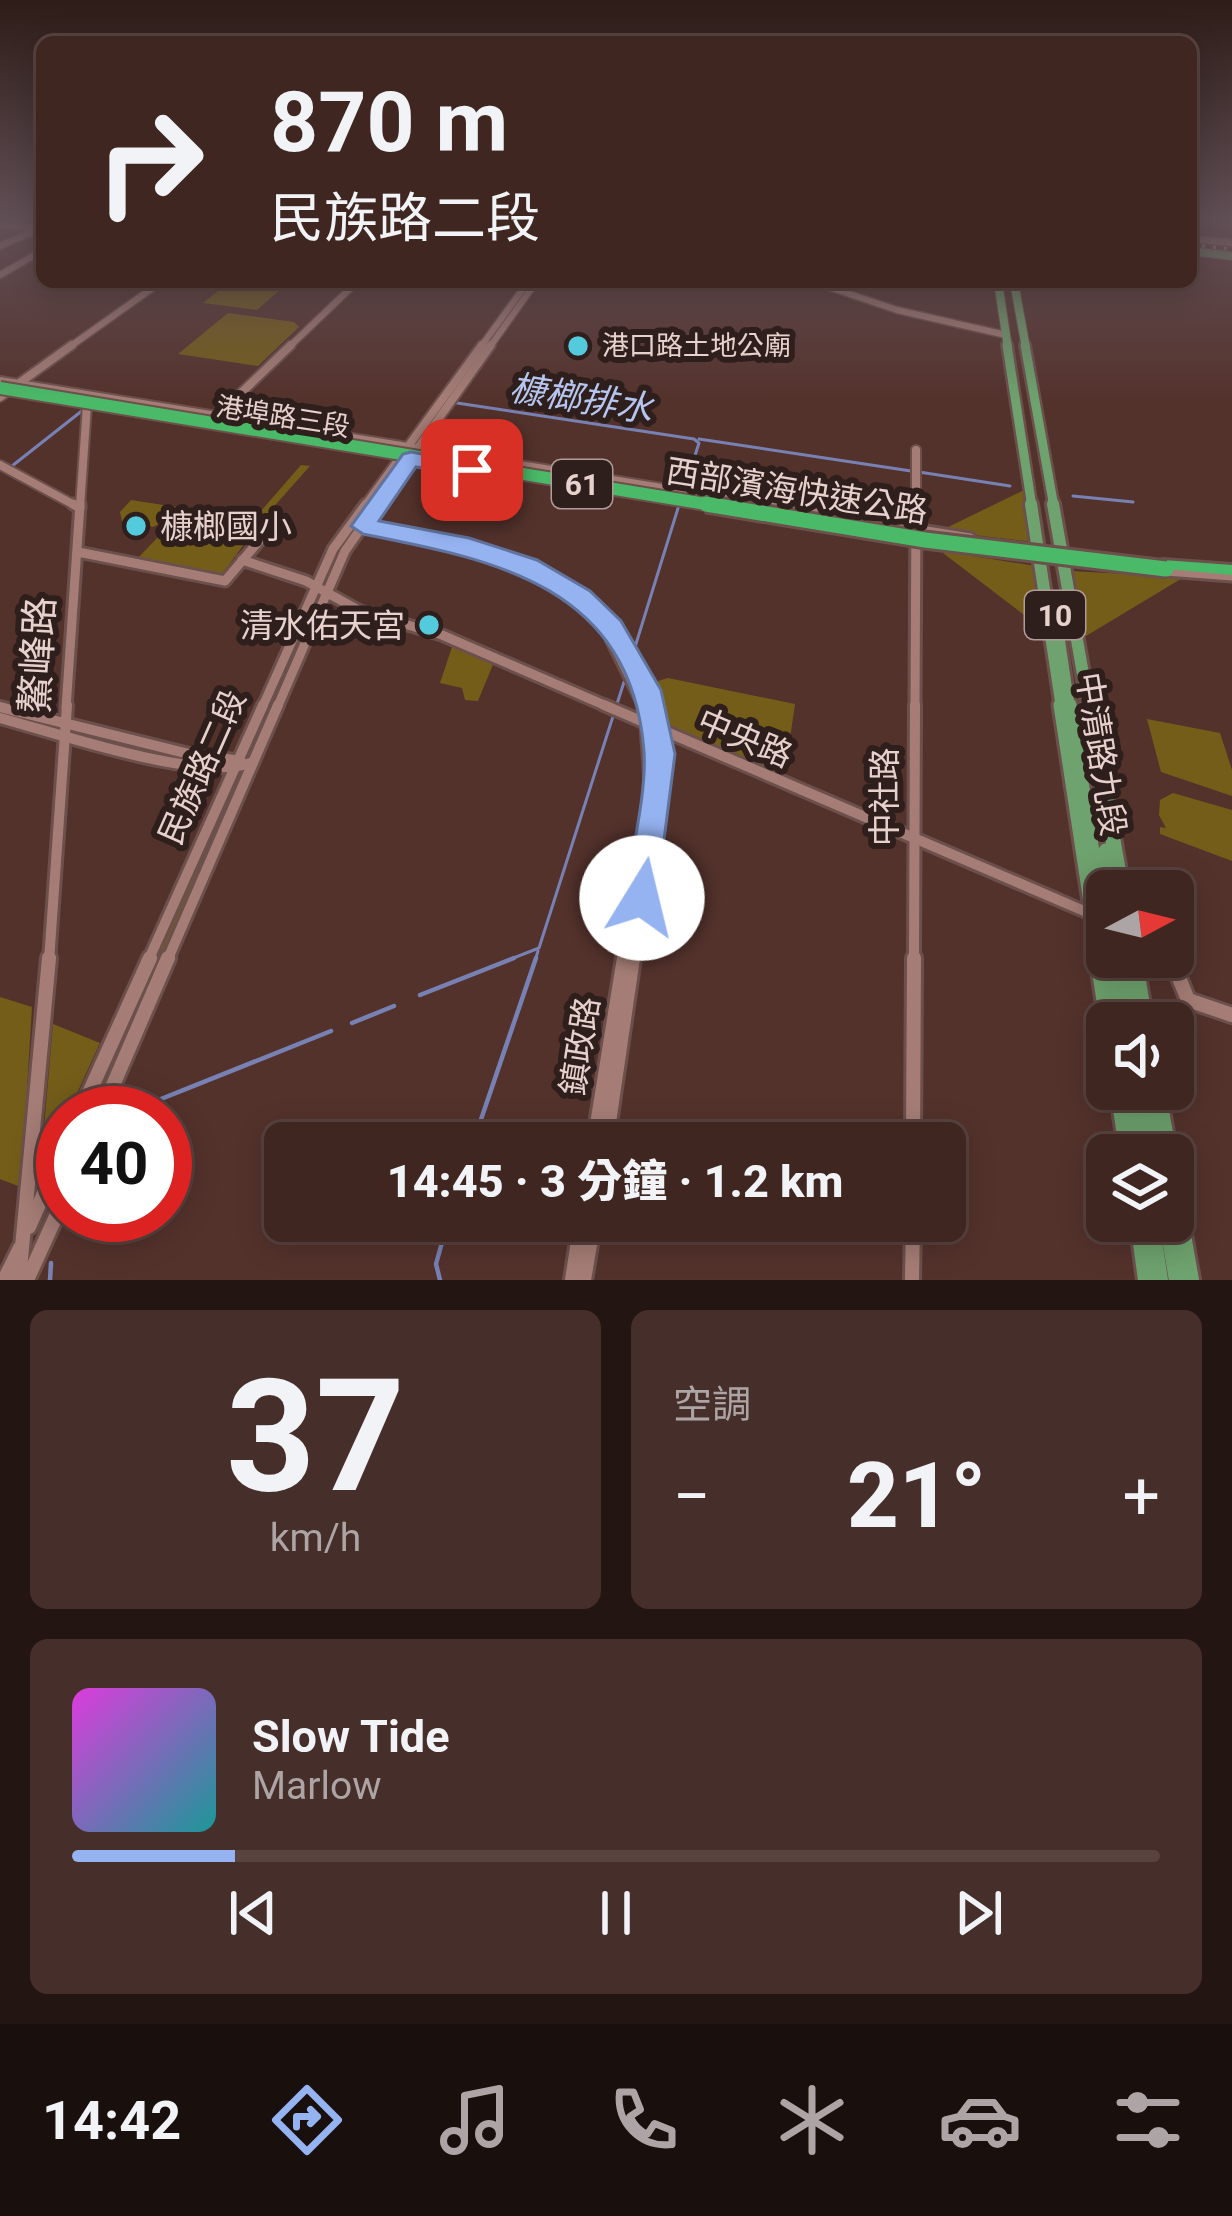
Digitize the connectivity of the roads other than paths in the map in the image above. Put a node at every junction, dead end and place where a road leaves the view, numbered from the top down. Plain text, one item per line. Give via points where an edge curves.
1 (155, 288) edge
2 (348, 288) edge
3 (528, 288) edge
4 (528, 288) edge
5 (836, 288) edge
6 (1006, 288) edge
7 (1007, 288) edge
8 (1006, 334) junction
9 (19, 384) junction
10 (1, 389) edge
11 (97, 397) junction
12 (87, 405) junction
13 (209, 420) junction
14 (421, 430) junction
15 (380, 443) junction
16 (916, 450) dead end
17 (410, 453) junction
18 (5, 467) edge
19 (518, 473) junction
20 (631, 488) junction
21 (682, 498) junction
22 (80, 508) junction
23 (885, 525) joint
24 (358, 526) junction
25 (270, 528) dead end
26 (914, 539) junction
27 (78, 551) junction
28 (1050, 555) junction
29 (242, 560) junction
30 (1232, 572) edge
31 (322, 589) junction
32 (0, 707) edge
33 (0, 718) edge
34 (653, 728) junction
35 (66, 729) junction
36 (253, 762) junction
37 (235, 766) junction
38 (914, 840) junction
39 (1094, 870) edge
40 (1113, 870) edge
41 (1086, 912) edge
42 (1175, 978) edge
43 (1232, 1015) edge
44 (92, 1086) edge
45 (113, 1086) edge
46 (597, 1122) edge
47 (609, 1122) edge
48 (913, 1122) edge
49 (36, 1211) edge
50 (42, 1242) edge
51 (578, 1242) edge
52 (590, 1242) edge
53 (913, 1242) edge
54 (1142, 1242) edge
55 (1153, 1242) edge
56 (1172, 1242) edge
57 (1183, 1242) edge
58 (22, 1243) junction
59 (4, 1280) edge
60 (23, 1280) edge
61 (572, 1280) edge
62 (584, 1280) edge
63 (912, 1280) edge
64 (1148, 1280) edge
65 (1159, 1280) edge
66 (1178, 1280) edge
67 (1190, 1280) edge

1 - 9 street
2 - 13 street
3 - 14 street
4 - 17 street
5 - 8 street
6 - 8 main road, 中清路九段
7 - 28 main road, 中清路九段 / 10
8 - 28 main road, 中清路九段
9 - 10 street
9 - 11 street, 港埠路三段
10 - 12 street, 港埠路三段
10 - 19 highway, 西部濱海快速公路 / 61, bridge
10 - 20 highway, 西部濱海快速公路 / 61, bridge
11 - 12 street
11 - 13 street, 港埠路三段
12 - 13 street, 港埠路三段
12 - 22 street, 鰲峰路
13 - 15 street, 港埠路三段
13 - 17 street, 港埠路三段
14 - 15 street
14 - 17 street
15 - 17 street, 港埠路三段
16 - 26 street, 中社路
17 - 21 street, 港埠路三段
17 - 21 street, 港埠路三段 via 472,470
17 - 24 street, 民族路二段
18 - 22 street
19 - 26 highway, bridge
19 - 30 highway, 西部濱海快速公路 / 61, bridge via 925,540
20 - 23 highway, bridge
20 - 30 highway, 西部濱海快速公路 / 61, bridge via 988,545
21 - 26 street, 港埠路三段
21 - 26 street, 港埠路三段
22 - 27 street, 鰲峰路
23 - 26 street, 港埠路三段
24 - 31 street, 民族路二段
24 - 34 street, 鎮政路 via 500,555 562,584 629,652
25 - 29 street
26 - 28 street, 港埠路三段
26 - 28 street, 港埠路三段
26 - 38 street, 中社路
27 - 29 street via 226,581
27 - 35 street, 鰲峰路
28 - 30 street
28 - 39 main road, 中清路九段
28 - 40 main road, 中清路九段 / 10
29 - 31 street, 中央路
31 - 34 street, 中央路 via 351,608 442,635
31 - 36 street, 民族路二段
31 - 37 street, 民族路二段
32 - 35 street
33 - 35 street
34 - 38 street, 中央路
34 - 46 street, 鎮政路 via 651,788
34 - 47 street, 鎮政路 via 658,790
35 - 37 street
35 - 58 street, 鰲峰路
36 - 37 street
36 - 45 street, 民族路二段
37 - 44 street, 民族路二段
38 - 41 street, 中央路
38 - 48 street, 中社路
42 - 43 street via 1188,1004
49 - 58 street
50 - 60 street
51 - 61 street
52 - 62 street
53 - 63 street
54 - 64 main road
55 - 65 main road
56 - 66 main road
57 - 67 main road
58 - 59 street
58 - 60 street, 鰲峰路

